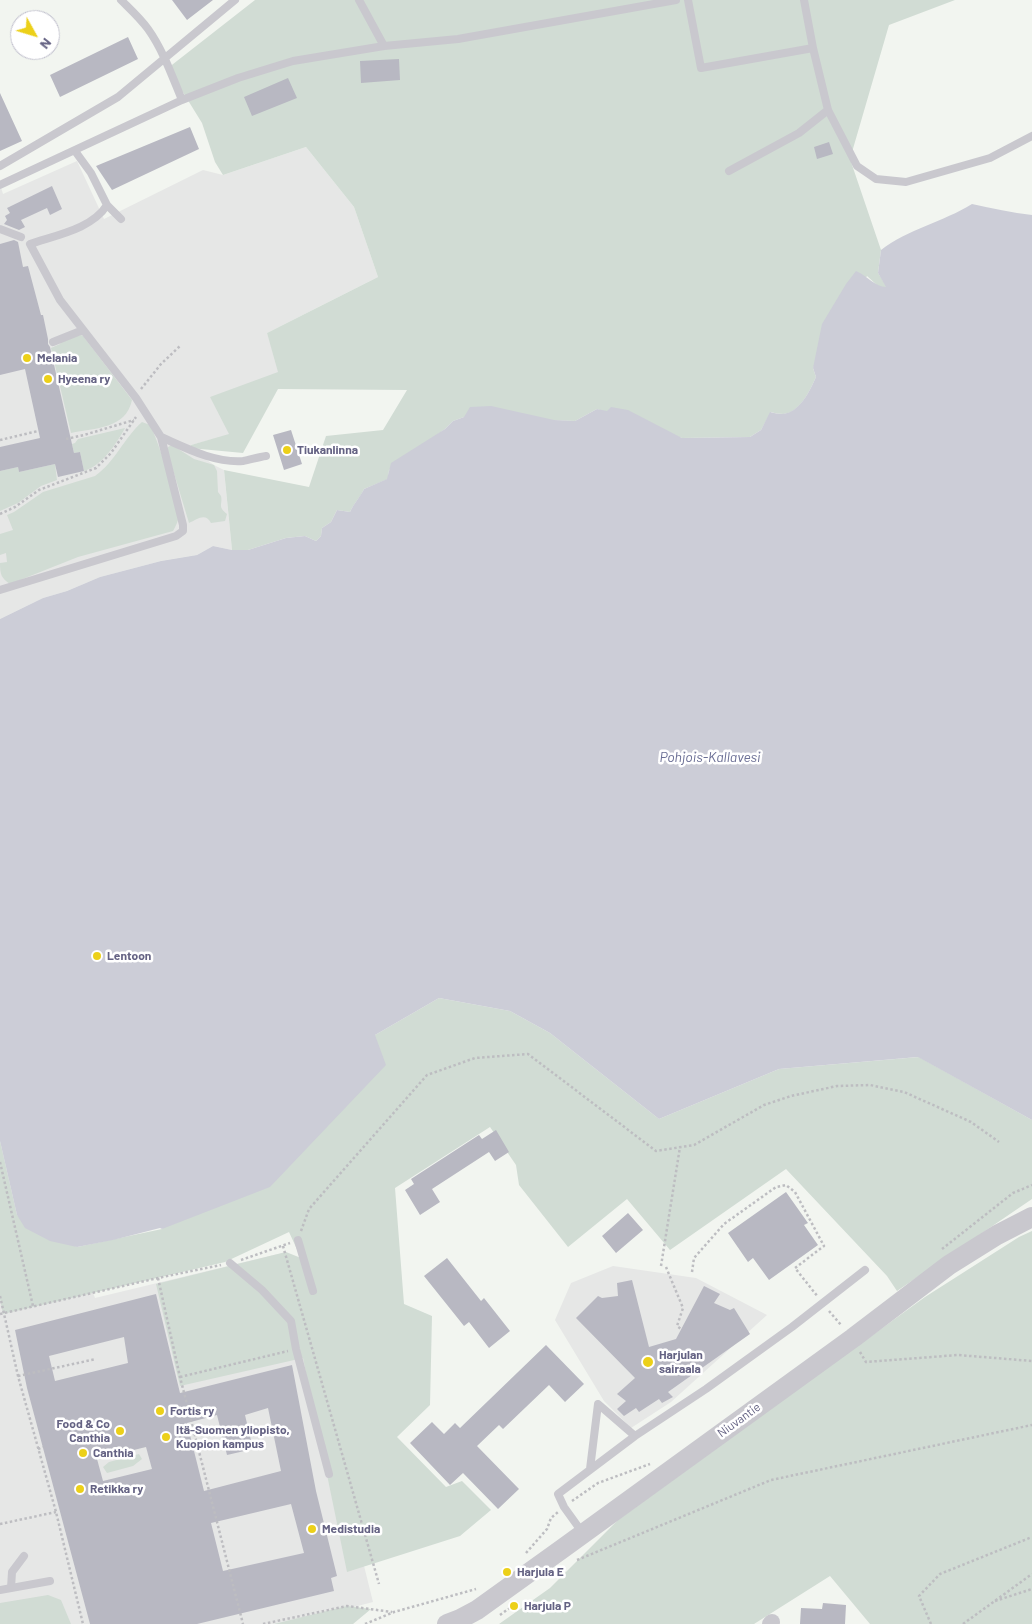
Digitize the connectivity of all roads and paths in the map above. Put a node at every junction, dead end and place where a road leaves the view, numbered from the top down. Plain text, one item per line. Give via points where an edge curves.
1 (121, 0) edge
2 (235, 0) edge
3 (359, 0) edge
4 (676, 0) edge
5 (688, 0) edge
6 (804, 0) edge
7 (384, 46) junction
8 (813, 48) junction
9 (164, 59) junction
10 (182, 100) junction
11 (828, 110) junction
12 (1032, 136) edge
13 (75, 151) junction
14 (0, 166) edge
15 (729, 170) dead end
16 (0, 184) edge
17 (107, 205) junction
18 (121, 219) dead end
19 (0, 229) edge
20 (21, 237) dead end
21 (83, 330) junction
22 (53, 342) dead end
23 (180, 346) dead end
24 (135, 396) junction
25 (142, 407) junction
26 (135, 419) junction
27 (38, 431) dead end
28 (161, 437) junction
29 (66, 439) dead end
30 (0, 440) edge
31 (266, 456) dead end
32 (0, 514) edge
33 (0, 590) edge
34 (999, 1142) dead end
35 (680, 1147) junction
36 (0, 1162) edge
37 (1032, 1185) edge
38 (1032, 1217) edge
39 (298, 1240) junction
40 (283, 1246) junction
41 (939, 1250) dead end
42 (230, 1263) junction
43 (660, 1266) dead end
44 (666, 1267) dead end
45 (865, 1270) dead end
46 (692, 1272) dead end
47 (158, 1278) junction
48 (313, 1291) dead end
49 (0, 1296) edge
50 (823, 1303) junction
51 (34, 1306) junction
52 (2, 1314) edge
53 (847, 1327) junction
54 (681, 1329) dead end
55 (296, 1349) junction
56 (96, 1359) dead end
57 (1032, 1361) edge
58 (18, 1376) junction
59 (180, 1377) junction
60 (1032, 1425) edge
61 (635, 1436) junction
62 (43, 1447) dead end
63 (38, 1448) junction
64 (655, 1462) dead end
65 (590, 1469) junction
66 (329, 1474) dead end
67 (564, 1507) junction
68 (56, 1512) junction
69 (0, 1524) edge
70 (547, 1529) junction
71 (583, 1534) junction
72 (1032, 1537) edge
73 (562, 1549) junction
74 (24, 1556) dead end
75 (522, 1558) dead end
76 (1032, 1574) edge
77 (50, 1581) dead end
78 (379, 1584) dead end
79 (483, 1586) dead end
80 (11, 1588) junction
81 (1032, 1589) edge
82 (0, 1590) edge
83 (993, 1602) junction
84 (394, 1612) junction
85 (84, 1624) edge
86 (244, 1624) edge
87 (263, 1624) edge
88 (365, 1624) edge
89 (447, 1624) edge
90 (932, 1624) edge
91 (963, 1624) edge

1 - 9 lane via 149,29
2 - 9 lane
3 - 7 lane
4 - 7 lane via 458,39
5 - 8 lane via 701,68
6 - 8 lane
7 - 10 lane via 294,61
8 - 11 lane
9 - 10 lane
9 - 14 lane via 118,97
10 - 13 lane
11 - 12 lane via 856,166 876,179 906,182 990,158
11 - 15 lane via 799,133
13 - 16 lane
13 - 17 lane via 92,173
17 - 18 lane
17 - 21 lane via 102,214 83,227 30,244 60,300
19 - 20 lane
21 - 22 lane
21 - 24 lane
23 - 24 path
24 - 25 lane
25 - 26 path
25 - 28 lane
26 - 29 path
26 - 32 path via 96,468 39,490 15,508
27 - 30 path
28 - 31 lane via 221,460 243,461
28 - 33 lane via 183,531 176,536
34 - 35 path via 970,1122 904,1092 870,1086 836,1086 764,1105 694,1145
35 - 39 path via 656,1151 528,1054 475,1058 427,1075 310,1209
35 - 43 path
36 - 51 path
37 - 41 path via 1014,1193
38 - 53 street, Niuvantie
39 - 40 path
39 - 48 lane
40 - 42 path
40 - 78 path
42 - 47 path
42 - 55 lane via 291,1321
44 - 54 path via 682,1308 676,1326
45 - 50 lane
46 - 50 path via 694,1258 724,1224 776,1187 786,1185 795,1192 824,1246 795,1268
47 - 51 path
47 - 59 path
49 - 52 path
50 - 53 path
50 - 61 lane via 706,1389
51 - 52 path
52 - 58 path
53 - 57 path via 866,1362 958,1355
53 - 71 street, Niuvantie
55 - 59 path
55 - 66 lane
56 - 58 path
58 - 63 path
59 - 86 path
60 - 73 path via 772,1480 571,1562
61 - 65 lane
61 - 65 lane via 598,1404
62 - 63 path
63 - 68 path
64 - 67 path via 598,1483
65 - 67 lane via 558,1494
67 - 70 path via 552,1518
67 - 71 lane
68 - 69 path
68 - 85 path
70 - 73 path
70 - 75 path
71 - 73 street, Niuvantie
72 - 90 path via 940,1574 919,1596
73 - 89 street, Niuvantie via 477,1610
74 - 80 lane via 12,1572
76 - 83 path
77 - 80 lane
79 - 84 path
80 - 82 lane
81 - 83 path
83 - 91 path
84 - 87 path via 347,1606
84 - 88 path

